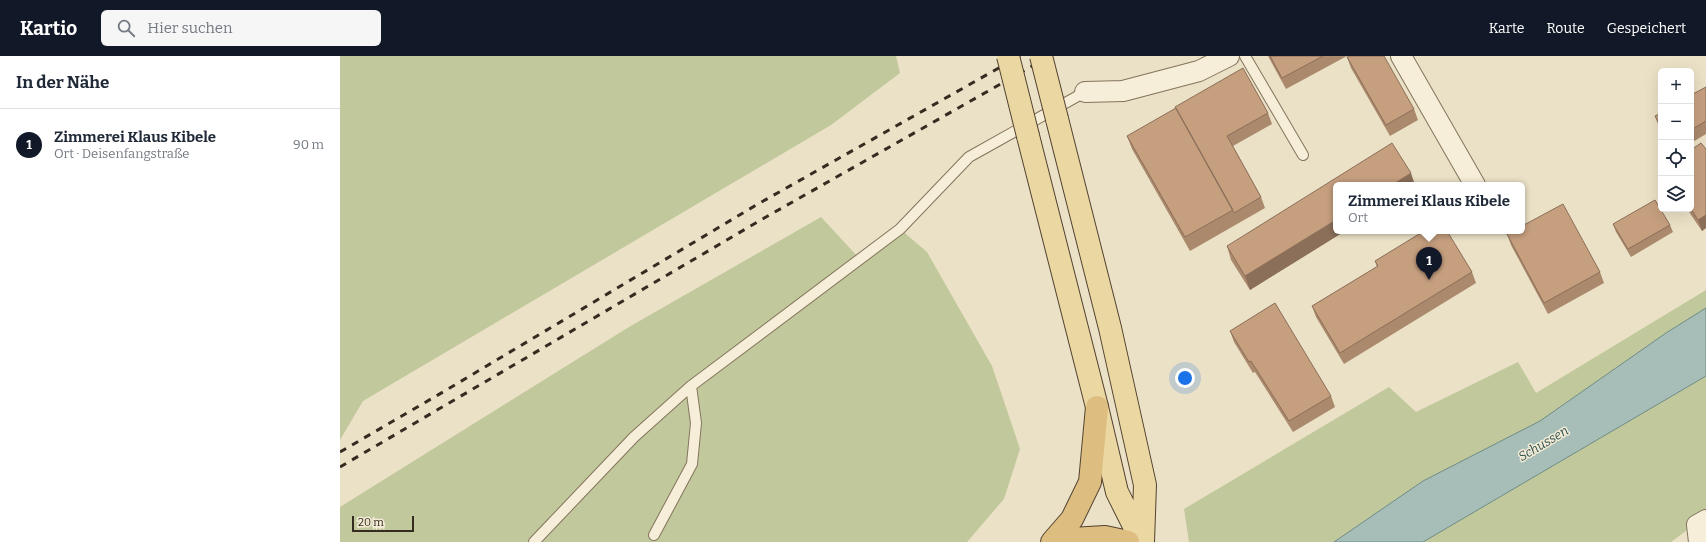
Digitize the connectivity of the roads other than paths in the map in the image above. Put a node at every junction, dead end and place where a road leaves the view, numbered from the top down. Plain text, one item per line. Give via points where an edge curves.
1 (1008, 56) edge
2 (1041, 56) edge
3 (1229, 56) edge
4 (1245, 56) edge
5 (1401, 56) edge
6 (1085, 92) joint
7 (1303, 155) dead end
8 (1473, 182) edge
9 (691, 386) junction
10 (1097, 407) junction
11 (1706, 520) edge
12 (654, 536) dead end
13 (1054, 541) edge
14 (534, 542) edge
15 (1128, 542) edge
16 (1142, 542) edge
17 (1699, 542) edge

1 - 10 main road, bridge
2 - 16 main road, bridge via 1110,328 1145,485
3 - 6 street via 1198,71 1122,91
4 - 7 lane
5 - 8 street
6 - 9 lane via 969,157 900,229
9 - 12 lane via 696,423 692,464
9 - 14 lane via 634,437
10 - 13 highway via 1090,482 1072,519
10 - 16 main road via 1117,492
11 - 17 street via 1697,525
13 - 15 highway via 1105,537

